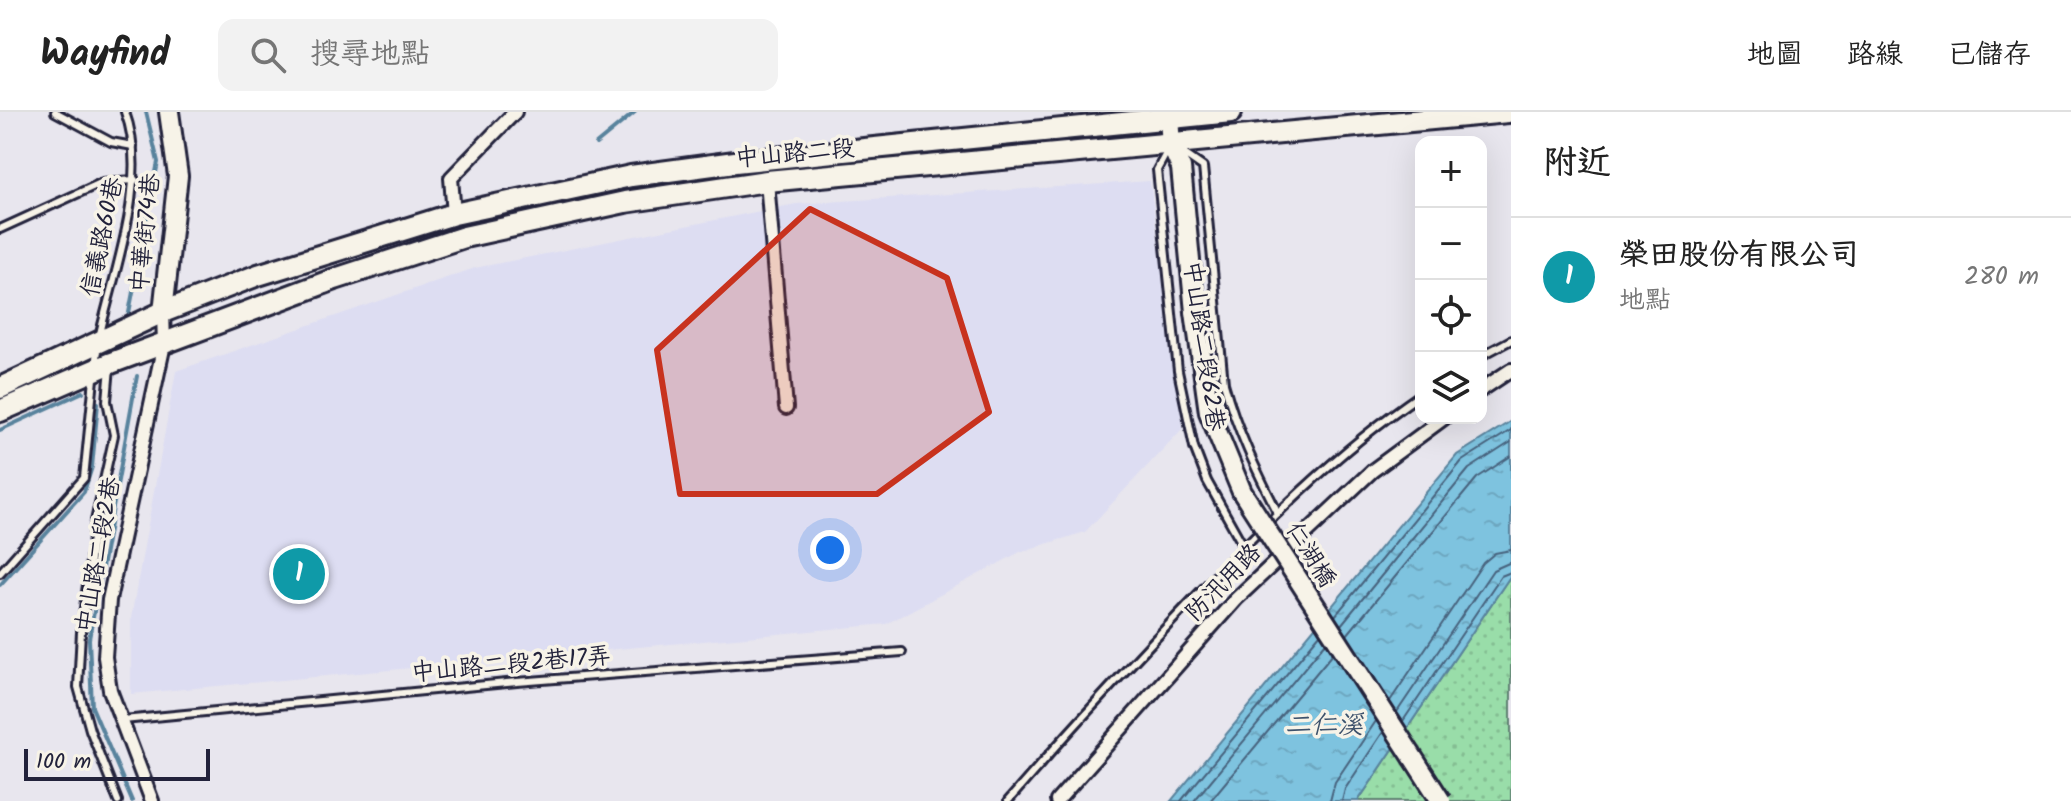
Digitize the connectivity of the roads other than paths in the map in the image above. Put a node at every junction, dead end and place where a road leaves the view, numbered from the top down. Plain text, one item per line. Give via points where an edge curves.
1 (55, 112) edge
2 (125, 112) edge
3 (169, 112) edge
4 (515, 112) edge
5 (1231, 112) edge
6 (1508, 112) edge
7 (1169, 118) junction
8 (1171, 145) junction
9 (133, 146) junction
10 (135, 180) junction
11 (767, 181) junction
12 (454, 214) junction
13 (0, 229) edge
14 (1195, 312) joint
15 (155, 316) junction
16 (1511, 340) edge
17 (102, 342) junction
18 (158, 346) junction
19 (1487, 353) edge
20 (103, 366) junction
21 (1511, 370) edge
22 (1487, 386) edge
23 (0, 388) edge
24 (1415, 398) edge
25 (786, 408) dead end
26 (0, 411) edge
27 (1436, 424) edge
28 (1278, 513) junction
29 (1244, 547) junction
30 (0, 573) edge
31 (902, 652) dead end
32 (123, 720) junction
33 (118, 801) edge
34 (152, 801) edge
35 (1008, 801) edge
36 (1057, 801) edge
37 (1441, 801) edge

1 - 9 lane via 111,142
2 - 9 lane, 信義路60巷
3 - 15 street, 中華街74巷 via 178,176
4 - 12 street via 451,178
5 - 7 main road, 中山路二段
6 - 8 main road, 中山路二段
7 - 8 street, 中山路二段62巷
7 - 12 main road, 中山路二段 via 631,176
8 - 11 main road, 中山路二段
8 - 14 street, 中山路二段62巷 via 1181,168
8 - 28 lane, 中山路二段62巷 via 1203,167 1224,383 1247,453
8 - 29 lane, 中山路二段62巷 via 1157,170 1178,371 1194,447
9 - 10 lane, 信義路60巷
10 - 13 lane via 103,182
10 - 17 lane, 信義路60巷
11 - 18 main road, 中山路二段 via 625,202 464,237
11 - 25 street
12 - 15 main road, 中山路二段 via 258,275
14 - 37 street, 仁湖橋, bridge via 1209,412 1242,492
15 - 17 main road, 中山路二段
15 - 18 street, 中山路二段2巷
16 - 19 lane
17 - 20 lane, 信義路60巷
17 - 23 main road, 中山路二段
18 - 20 main road, 中山路二段
18 - 32 street, 中山路二段2巷 via 109,600 105,657 110,690
20 - 26 main road, 中山路二段
20 - 30 lane via 84,478
20 - 33 lane via 114,435 95,521 78,687
21 - 22 street
24 - 28 lane via 1372,429
27 - 36 street, 防汛用路 via 1372,471 1236,599
28 - 29 lane
29 - 35 lane
31 - 32 lane, 中山路二段2巷17弄
32 - 34 street, 中山路二段2巷

